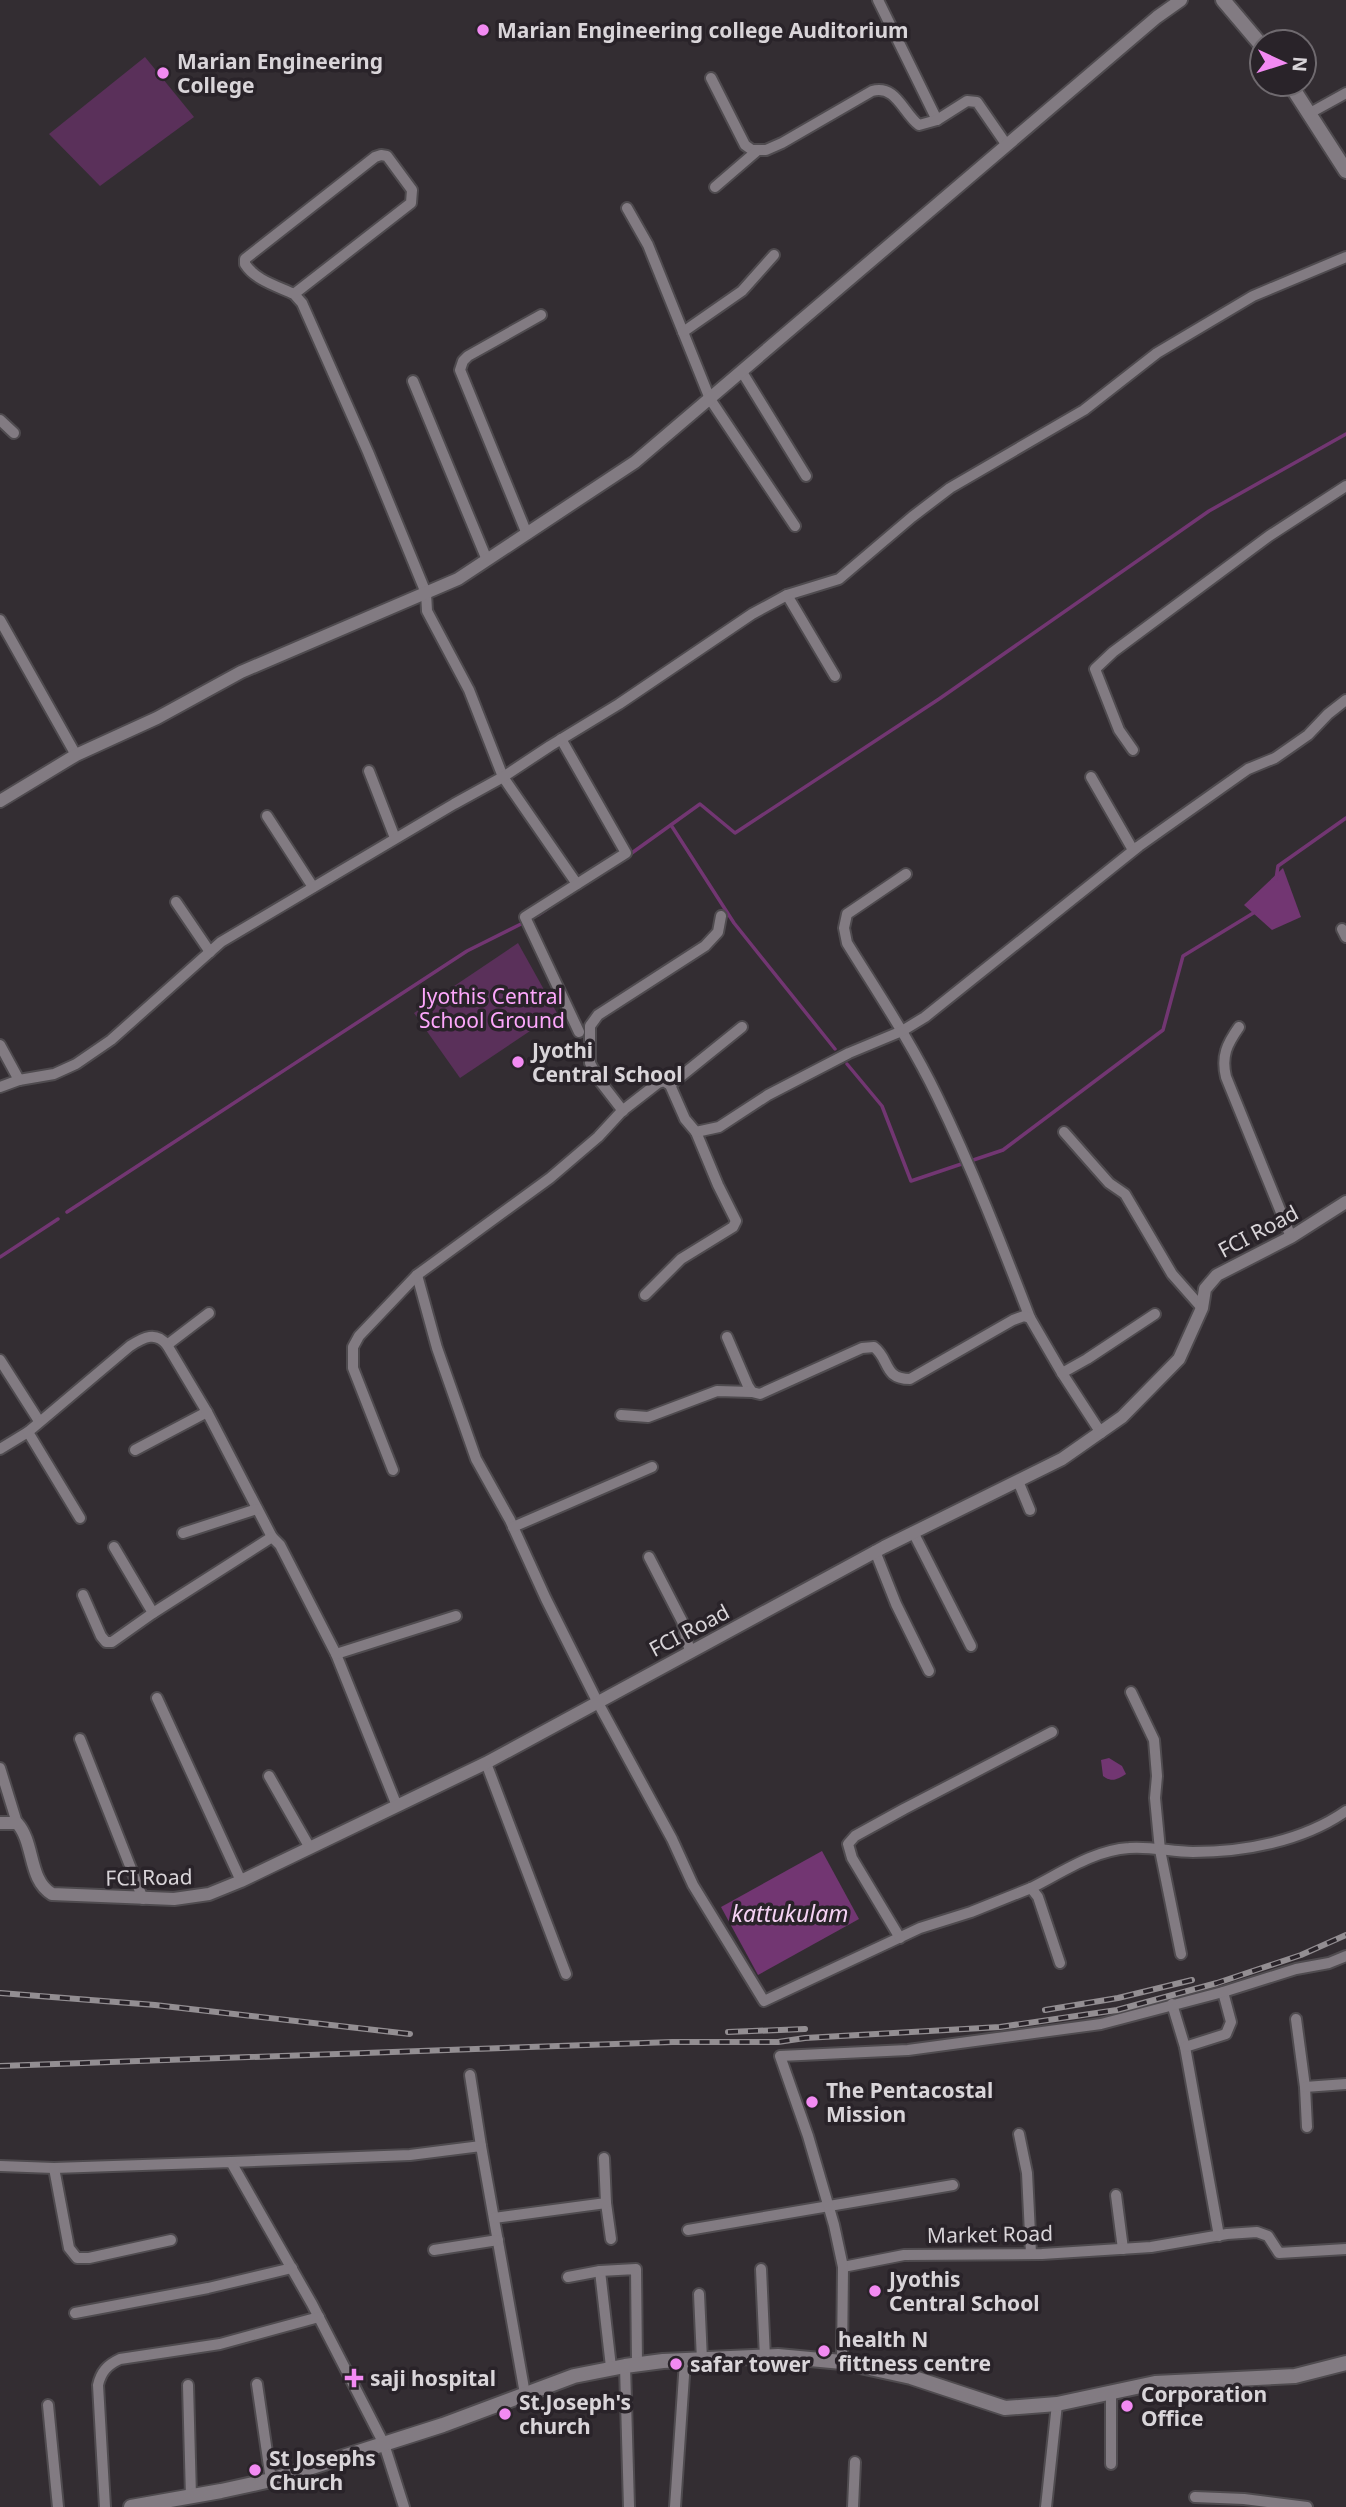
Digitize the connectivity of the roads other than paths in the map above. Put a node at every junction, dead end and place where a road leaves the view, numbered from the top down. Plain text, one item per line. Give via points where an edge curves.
1 (878, 0) edge
2 (1181, 0) edge
3 (1223, 0) edge
4 (1248, 29) edge
5 (710, 78) dead end
6 (1346, 93) edge
7 (1299, 98) edge
8 (1310, 114) junction
9 (937, 120) junction
10 (1006, 144) junction
11 (758, 150) junction
12 (1346, 171) edge
13 (715, 187) dead end
14 (627, 208) dead end
15 (774, 256) dead end
16 (1346, 257) edge
17 (293, 294) junction
18 (541, 315) dead end
19 (683, 332) junction
20 (742, 372) junction
21 (413, 381) dead end
22 (709, 399) junction
23 (0, 420) edge
24 (14, 433) dead end
25 (806, 477) dead end
26 (1346, 486) edge
27 (795, 526) dead end
28 (527, 534) junction
29 (487, 560) junction
30 (426, 593) junction
31 (788, 595) junction
32 (0, 620) edge
33 (835, 676) dead end
34 (1346, 700) edge
35 (561, 739) junction
36 (1133, 750) dead end
37 (76, 755) junction
38 (369, 771) dead end
39 (503, 777) junction
40 (1091, 777) dead end
41 (0, 801) edge
42 (267, 816) dead end
43 (395, 838) junction
44 (1133, 850) junction
45 (906, 874) dead end
46 (577, 884) junction
47 (313, 887) junction
48 (176, 902) dead end
49 (721, 916) dead end
50 (210, 952) junction
51 (742, 1027) dead end
52 (1239, 1027) dead end
53 (902, 1031) junction
54 (579, 1032) dead end
55 (0, 1045) edge
56 (19, 1080) junction
57 (670, 1085) junction
58 (0, 1087) edge
59 (623, 1111) junction
60 (696, 1132) junction
61 (1064, 1132) dead end
62 (1346, 1202) edge
63 (1291, 1237) junction
64 (417, 1275) junction
65 (645, 1295) dead end
66 (1202, 1308) junction
67 (209, 1313) dead end
68 (1155, 1314) dead end
69 (1030, 1318) junction
70 (727, 1337) dead end
71 (167, 1345) junction
72 (0, 1360) edge
73 (1062, 1373) junction
74 (752, 1392) junction
75 (207, 1412) junction
76 (621, 1415) dead end
77 (39, 1421) junction
78 (28, 1432) junction
79 (1101, 1433) junction
80 (0, 1449) edge
81 (135, 1450) dead end
82 (652, 1467) dead end
83 (393, 1470) dead end
84 (1018, 1481) junction
85 (257, 1509) junction
86 (1030, 1510) dead end
87 (80, 1518) dead end
88 (513, 1527) junction
89 (913, 1532) junction
90 (183, 1533) dead end
91 (272, 1537) junction
92 (114, 1547) dead end
93 (875, 1551) junction
94 (649, 1557) dead end
95 (83, 1595) dead end
96 (153, 1613) junction
97 (456, 1616) dead end
98 (971, 1646) dead end
99 (690, 1651) junction
100 (336, 1654) junction
101 (929, 1671) dead end
102 (1131, 1692) dead end
103 (157, 1698) dead end
104 (597, 1701) junction
105 (1052, 1732) dead end
106 (80, 1739) dead end
107 (486, 1763) junction
108 (0, 1768) edge
109 (269, 1776) dead end
110 (397, 1806) junction
111 (1346, 1811) edge
112 (0, 1823) edge
113 (17, 1823) junction
114 (310, 1848) junction
115 (1160, 1850) junction
116 (241, 1881) junction
117 (1031, 1888) junction
118 (143, 1899) junction
119 (900, 1938) junction
120 (1181, 1954) dead end
121 (1346, 1956) edge
122 (1060, 1962) dead end
123 (566, 1974) dead end
124 (1223, 1992) junction
125 (1172, 2004) junction
126 (1296, 2019) dead end
127 (1185, 2046) junction
128 (470, 2075) dead end
129 (1346, 2084) edge
130 (1305, 2087) junction
131 (1307, 2127) dead end
132 (1019, 2134) dead end
133 (481, 2146) junction
134 (604, 2158) dead end
135 (230, 2162) junction
136 (0, 2166) edge
137 (54, 2168) junction
138 (953, 2185) dead end
139 (1116, 2196) dead end
140 (606, 2203) junction
141 (827, 2207) junction
142 (494, 2218) junction
143 (688, 2230) dead end
144 (1220, 2236) junction
145 (611, 2239) dead end
146 (170, 2240) dead end
147 (498, 2241) junction
148 (1123, 2249) junction
149 (1346, 2249) edge
150 (434, 2250) dead end
151 (1031, 2254) junction
152 (843, 2267) junction
153 (292, 2268) junction
154 (761, 2269) dead end
155 (600, 2271) junction
156 (568, 2277) dead end
157 (699, 2294) dead end
158 (75, 2313) dead end
159 (319, 2318) junction
160 (765, 2358) junction
161 (702, 2360) junction
162 (685, 2361) junction
163 (842, 2362) junction
164 (1346, 2363) edge
165 (624, 2366) junction
166 (257, 2384) dead end
167 (188, 2385) dead end
168 (1111, 2392) junction
169 (526, 2394) junction
170 (1057, 2404) junction
171 (48, 2405) dead end
172 (384, 2444) junction
173 (855, 2462) dead end
174 (1111, 2464) dead end
175 (271, 2480) junction
176 (191, 2497) junction
177 (1195, 2497) dead end
178 (58, 2507) edge
179 (105, 2507) edge
180 (131, 2507) edge
181 (404, 2507) edge
182 (629, 2507) edge
183 (675, 2507) edge
184 (853, 2507) edge
185 (1046, 2507) edge
186 (1307, 2507) edge

1 - 9 street
2 - 10 street
3 - 4 main road
5 - 11 street via 746,145
6 - 8 street
7 - 8 main road
8 - 12 main road
9 - 10 street via 972,100
9 - 11 street via 919,125 892,93 881,88 782,143
10 - 20 street
11 - 13 street
14 - 19 street
15 - 19 street via 742,291
16 - 31 street via 1253,296 1157,353 1084,410 950,488 839,579
17 - 17 street via 411,203 412,190 387,156 375,157 245,259 248,270 258,278
17 - 30 street via 302,303
18 - 28 street via 468,356 460,370
19 - 22 street
20 - 22 street
20 - 25 street
21 - 29 street
22 - 27 street
22 - 28 street via 635,462
23 - 24 street
26 - 36 street via 1269,537 1096,669 1119,730
28 - 29 street
29 - 30 street
30 - 37 street via 241,672
30 - 39 street via 428,611 469,690
31 - 33 street
31 - 35 street
32 - 37 street
34 - 44 street via 1308,735 1275,758 1248,769
35 - 39 street
35 - 46 street via 626,853
37 - 41 street
38 - 43 street
39 - 43 street
39 - 46 street
40 - 44 street
42 - 47 street
43 - 47 street
44 - 53 street via 954,995
45 - 53 street via 847,914 844,928 847,943
46 - 54 street via 525,917
47 - 50 street
48 - 50 street
49 - 59 street via 718,932 705,946 598,1015 590,1026 590,1063
50 - 56 street via 111,1040 76,1064
51 - 57 street
52 - 63 street via 1226,1046 1223,1066
53 - 60 street via 768,1095 719,1127
53 - 69 street via 970,1170
55 - 56 street
56 - 58 street
57 - 59 street via 658,1083
57 - 60 street
59 - 64 street via 550,1178
60 - 65 street via 736,1221 681,1259
61 - 66 street via 1109,1183 1125,1194 1172,1274
62 - 63 street, FCI Road
63 - 66 street, FCI Road via 1217,1275 1205,1289
64 - 83 street via 368,1324 353,1347 353,1368
64 - 88 street via 476,1459
66 - 79 street, FCI Road via 1179,1359 1122,1418
67 - 71 street
68 - 73 street
69 - 73 street
69 - 74 street via 1013,1320 910,1378 899,1379 891,1373 874,1347 862,1348 761,1394
70 - 74 street
71 - 75 street
71 - 77 street via 153,1336 142,1338
72 - 77 street
73 - 79 street
74 - 76 street via 717,1391 648,1417
75 - 81 street
75 - 85 street
77 - 78 street
78 - 80 street
78 - 87 street
79 - 84 street, FCI Road
82 - 88 street
84 - 86 street
84 - 89 street, FCI Road
85 - 90 street
85 - 91 street
88 - 104 street
89 - 93 street, FCI Road
89 - 98 street
91 - 96 street
91 - 100 street
92 - 96 street
93 - 99 street, FCI Road
93 - 101 street
94 - 99 street via 682,1620
95 - 96 street via 106,1642
97 - 100 street
99 - 104 street, FCI Road
100 - 110 street
102 - 115 street via 1154,1740
103 - 116 street
104 - 107 street, FCI Road
104 - 119 street via 693,1885 764,2001
105 - 119 street via 904,1809 848,1844
106 - 118 street
107 - 110 street, FCI Road
107 - 123 street
108 - 113 street
109 - 114 street
110 - 114 street, FCI Road
111 - 115 street via 1312,1831 1262,1845 1192,1853
112 - 113 street
113 - 118 street, FCI Road via 27,1838 37,1875 52,1894
114 - 116 street, FCI Road
115 - 117 street via 1129,1847 1096,1854
115 - 120 street
116 - 118 street, FCI Road via 209,1894
117 - 119 street
117 - 122 street
121 - 124 street
124 - 125 street
124 - 127 street via 1231,2022 1226,2035
125 - 127 street
125 - 141 street via 1101,2024 908,2050 780,2056
126 - 130 street
127 - 144 street
128 - 133 street
129 - 130 street
130 - 131 street
132 - 151 street via 1027,2173
133 - 135 street via 411,2155
133 - 142 street
134 - 140 street
135 - 137 street
135 - 153 street
136 - 137 street
137 - 146 street via 69,2248 77,2258
138 - 141 street
139 - 148 street
140 - 142 street
140 - 145 street
141 - 143 street
141 - 152 street
142 - 147 street
144 - 148 street, Market Road
144 - 149 street, Market Road via 1263,2233 1285,2254
147 - 150 street
147 - 169 street
148 - 151 street, Market Road
151 - 152 street, Market Road via 904,2255
152 - 163 street
153 - 158 street
153 - 159 street
154 - 160 street
155 - 156 street
155 - 165 street
155 - 165 street via 636,2269
157 - 161 street
159 - 172 street
159 - 179 street via 220,2344 112,2362 98,2385
160 - 161 main road
160 - 163 main road
161 - 162 main road
162 - 165 main road
162 - 183 street
163 - 170 main road via 911,2377 1005,2408
164 - 168 main road via 1295,2376 1155,2383
165 - 169 main road via 574,2376
165 - 182 street
166 - 175 street
167 - 176 street
168 - 170 main road
168 - 174 street
169 - 172 main road
170 - 185 street
171 - 178 street
172 - 175 main road
172 - 181 street
173 - 184 street
175 - 176 main road
176 - 180 main road
177 - 186 street

